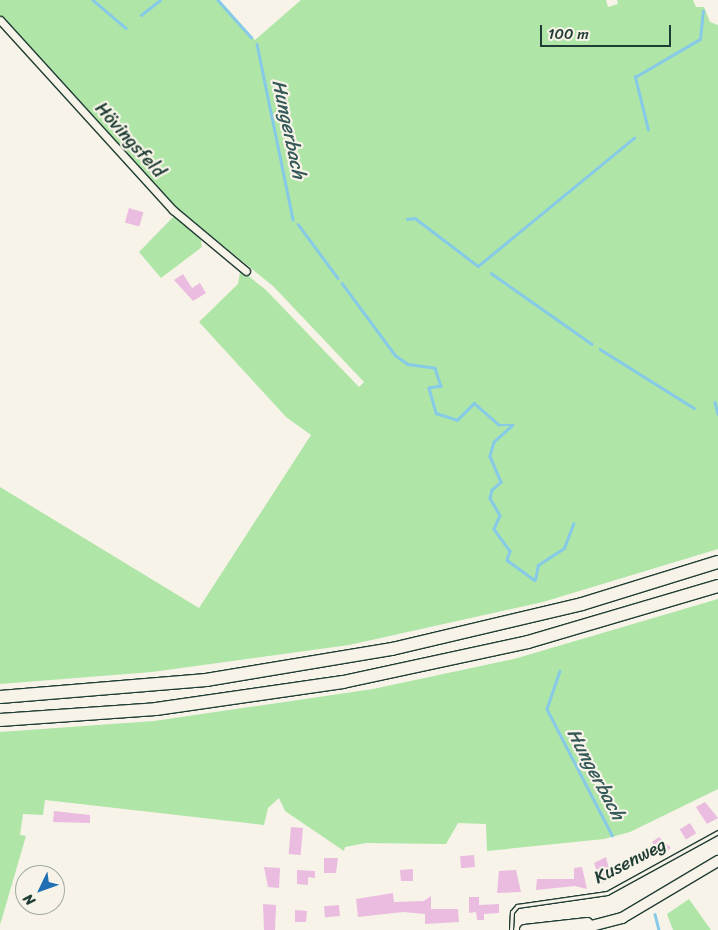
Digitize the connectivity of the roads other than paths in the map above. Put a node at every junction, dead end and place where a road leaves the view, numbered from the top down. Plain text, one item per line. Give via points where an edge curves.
1 (0, 20) edge
2 (246, 271) dead end
3 (718, 562) edge
4 (718, 586) edge
5 (0, 697) edge
6 (0, 720) edge
7 (718, 832) edge
8 (718, 861) edge
9 (612, 926) edge
10 (511, 930) edge
11 (525, 930) edge
12 (576, 930) edge

1 - 2 street, Hövingsfeld via 173,210
3 - 5 highway via 573,606 383,651 206,680
4 - 6 highway via 543,638 343,682 156,709
7 - 10 lane, Kusenweg via 607,893 517,906 512,912
8 - 9 street
9 - 11 street via 548,924
9 - 12 street

